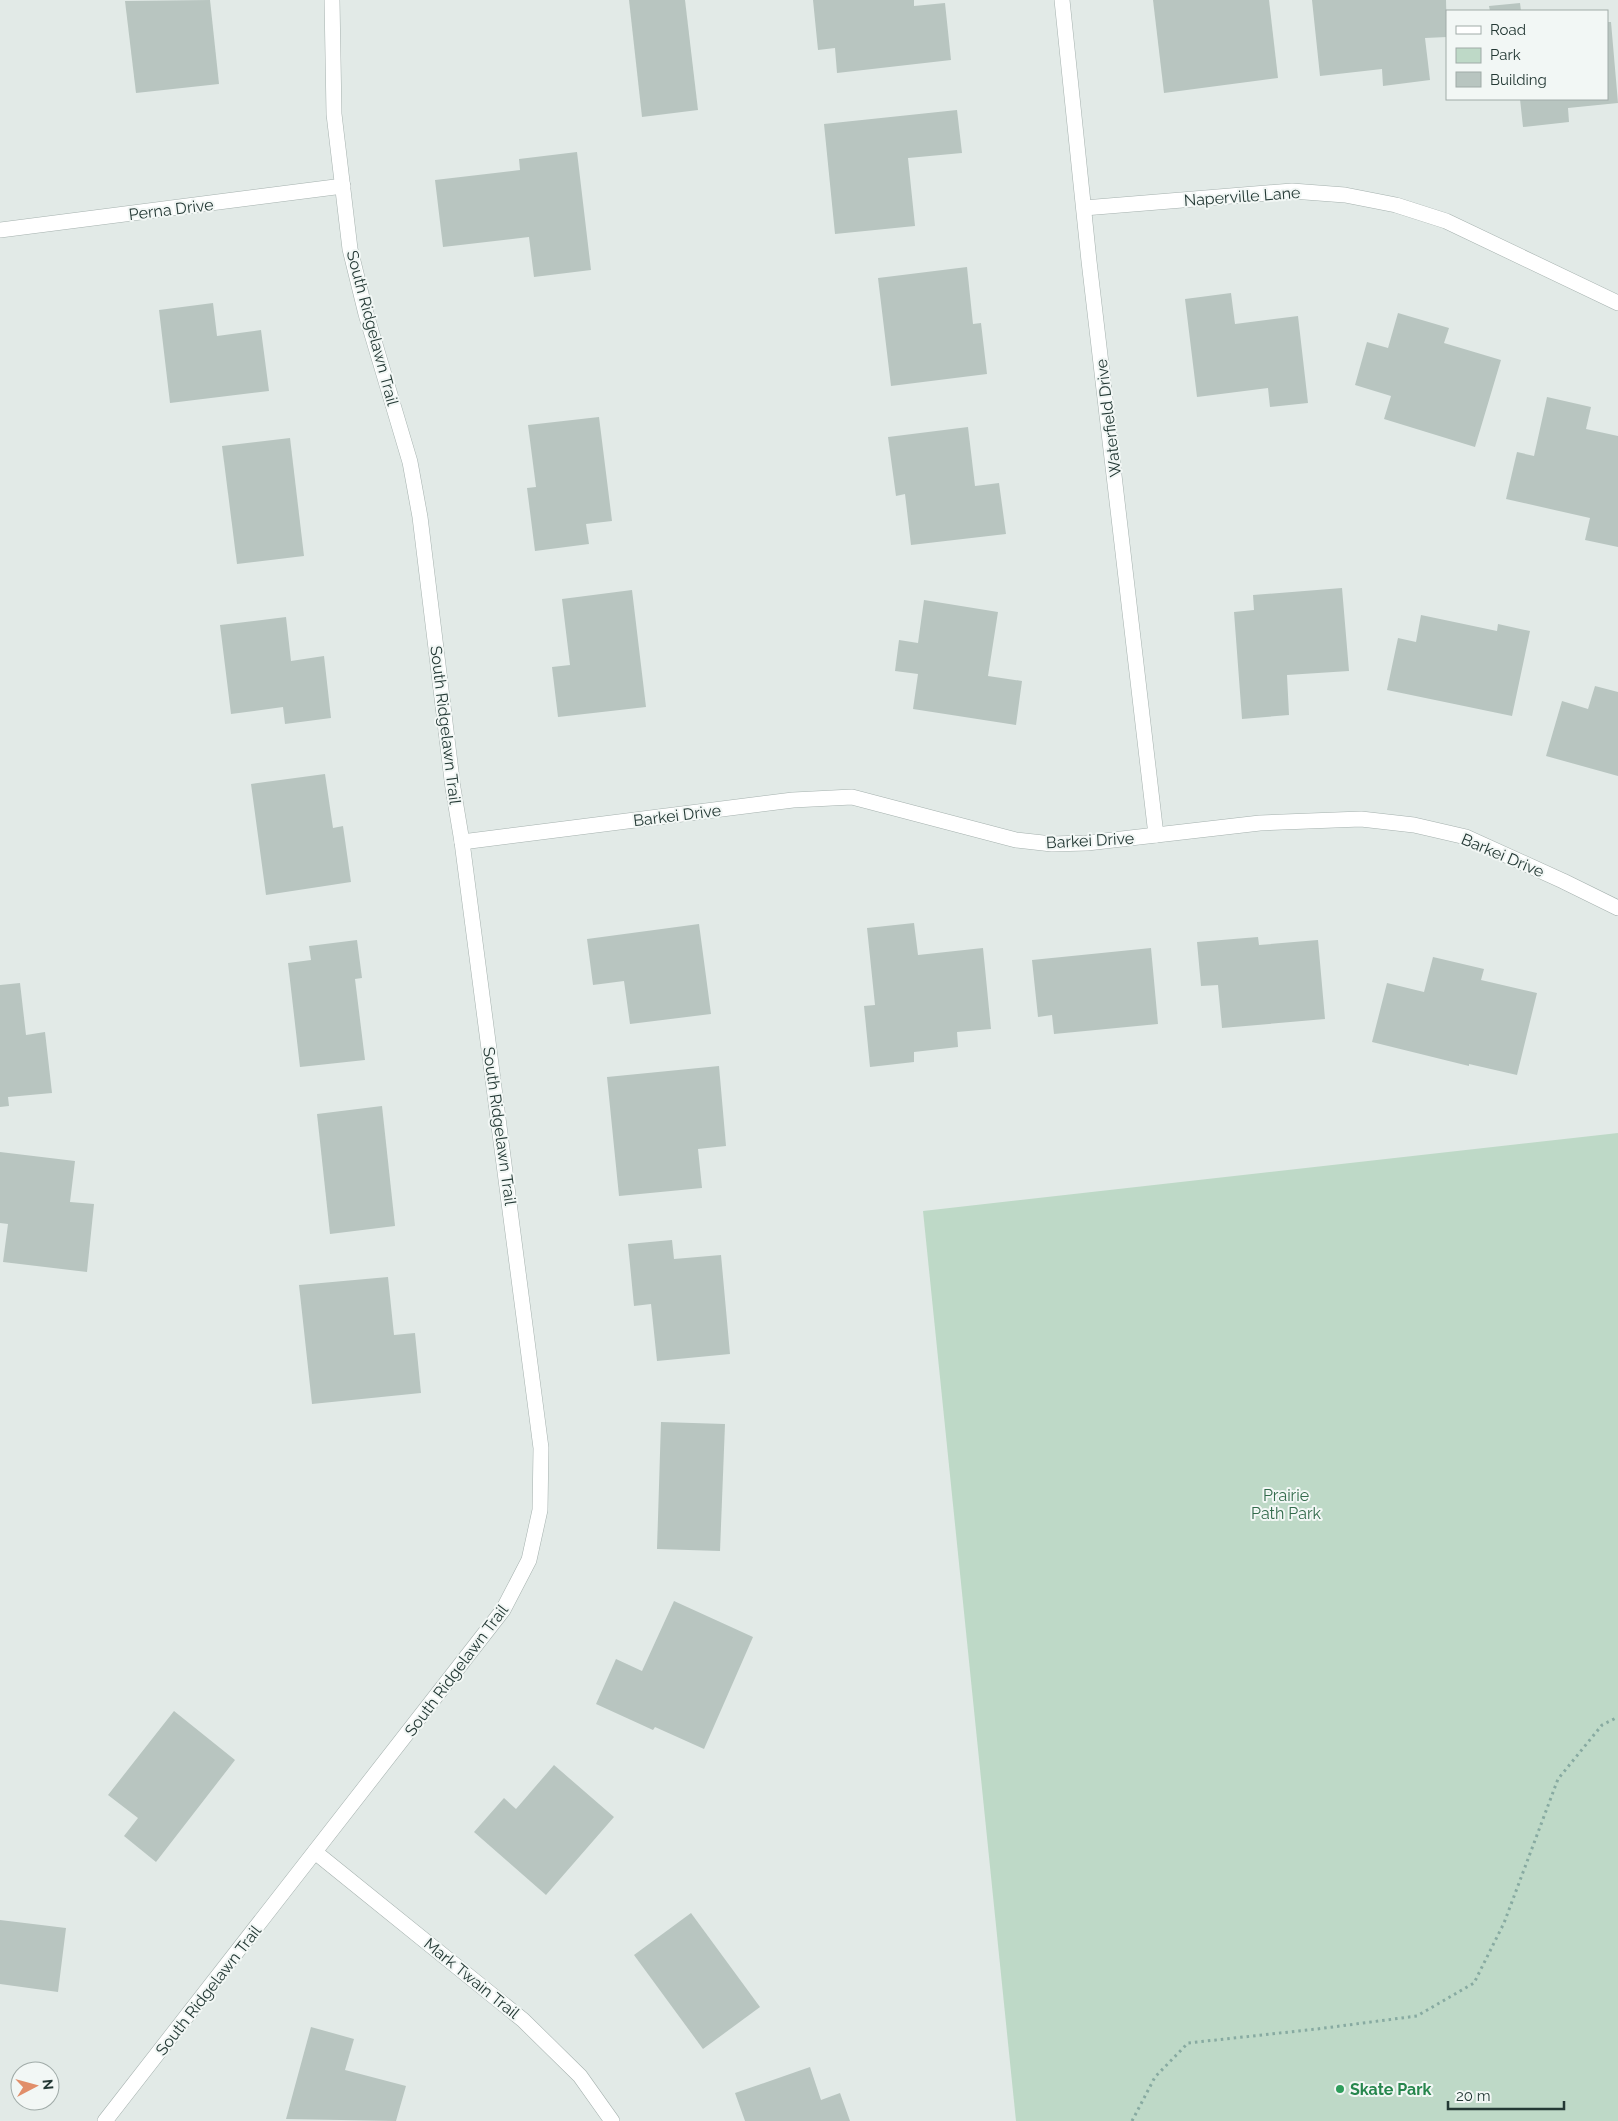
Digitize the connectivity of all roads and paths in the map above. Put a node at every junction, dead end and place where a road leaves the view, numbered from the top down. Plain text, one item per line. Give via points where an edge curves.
1 (332, 0) edge
2 (1062, 0) edge
3 (343, 186) junction
4 (1084, 208) junction
5 (0, 230) edge
6 (1618, 303) edge
7 (1156, 835) junction
8 (462, 842) junction
9 (1618, 908) edge
10 (1618, 1717) edge
11 (315, 1852) junction
12 (105, 2121) edge
13 (612, 2121) edge
14 (1132, 2121) edge

1 - 3 street, South Ridgelawn Trail via 334,114
2 - 4 street, Waterfield Drive
3 - 5 street, Perna Drive
3 - 8 street, South Ridgelawn Trail via 350,248 410,462 420,517
4 - 6 street, Naperville Lane via 1292,191 1345,195 1396,205 1446,221
4 - 7 street, Waterfield Drive
7 - 8 street, Barkei Drive via 1052,844 1016,840 852,797 793,800
7 - 9 street, Barkei Drive via 1260,824 1362,819 1414,825 1466,837
8 - 11 street, South Ridgelawn Trail via 540,1438 540,1510 529,1560 503,1610
10 - 14 path via 1602,1725 1558,1779 1504,1923 1474,1983 1417,2016 1188,2043 1156,2077
11 - 12 street, South Ridgelawn Trail
11 - 13 street, Mark Twain Trail via 523,2020 580,2076

